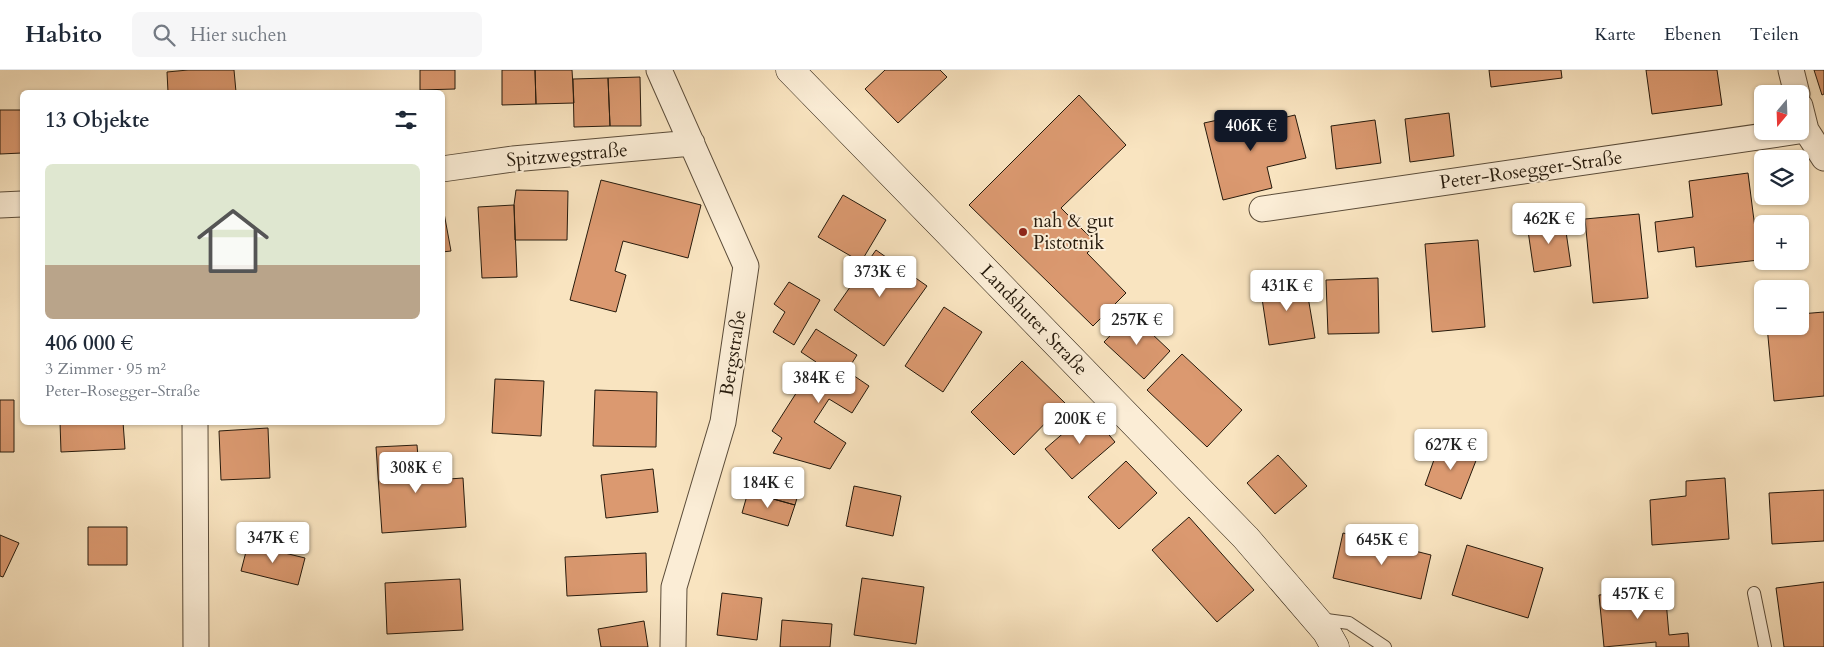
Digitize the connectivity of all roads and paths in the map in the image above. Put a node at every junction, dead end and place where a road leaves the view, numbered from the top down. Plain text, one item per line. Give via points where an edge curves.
1 (659, 70) edge
2 (790, 70) edge
3 (1791, 70) edge
4 (1795, 85) edge
5 (1754, 138) edge
6 (1809, 140) edge
7 (692, 143) junction
8 (1824, 158) edge
9 (445, 169) edge
10 (20, 204) edge
11 (0, 205) edge
12 (1262, 210) dead end
13 (195, 425) edge
14 (1754, 593) dead end
15 (1314, 618) junction
16 (196, 647) edge
17 (673, 647) edge
18 (1335, 647) edge
19 (1384, 647) edge
20 (1765, 647) edge

1 - 7 street, Bergstraße
2 - 15 street, Landshuter Straße via 1246,538
3 - 4 street
5 - 12 street, Peter-Rosegger-Straße
6 - 8 street
7 - 9 street, Spitzwegstraße
7 - 17 street, Bergstraße via 746,266 723,422 674,587
10 - 11 street
13 - 16 street
14 - 20 lane
15 - 18 street, Landshuter Straße
15 - 19 lane via 1349,623

